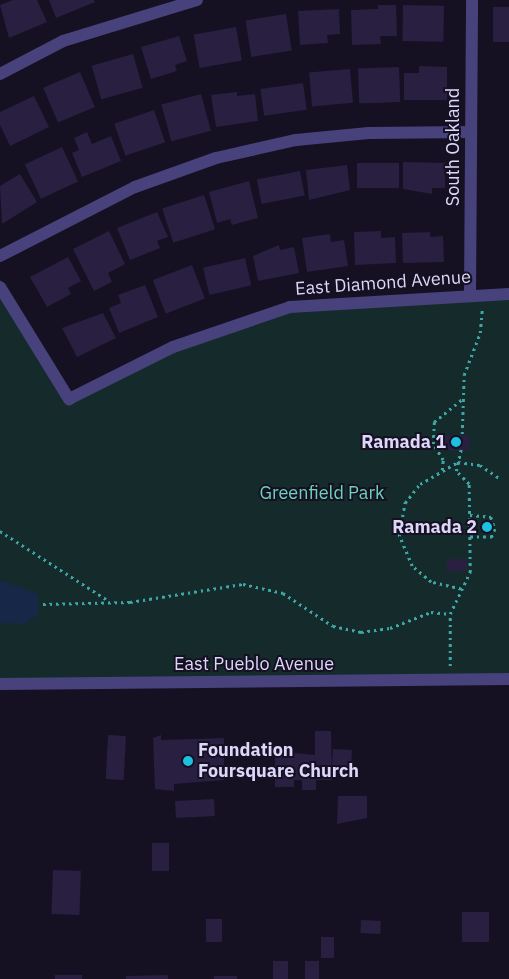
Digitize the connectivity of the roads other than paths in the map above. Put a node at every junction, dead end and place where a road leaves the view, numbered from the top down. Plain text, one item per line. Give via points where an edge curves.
1 (197, 0) edge
2 (472, 0) edge
3 (0, 74) edge
4 (471, 132) junction
5 (0, 256) edge
6 (0, 287) edge
7 (476, 294) junction
8 (509, 294) edge
9 (509, 680) edge
10 (0, 684) edge

1 - 3 street via 63,40
2 - 4 street, South Oakland
4 - 5 street via 369,133 296,140 216,158 135,187
4 - 7 street, South Oakland
6 - 7 street, East Diamond Avenue via 69,399 173,347 290,307
7 - 8 street, East Diamond Avenue
9 - 10 street, East Pueblo Avenue

